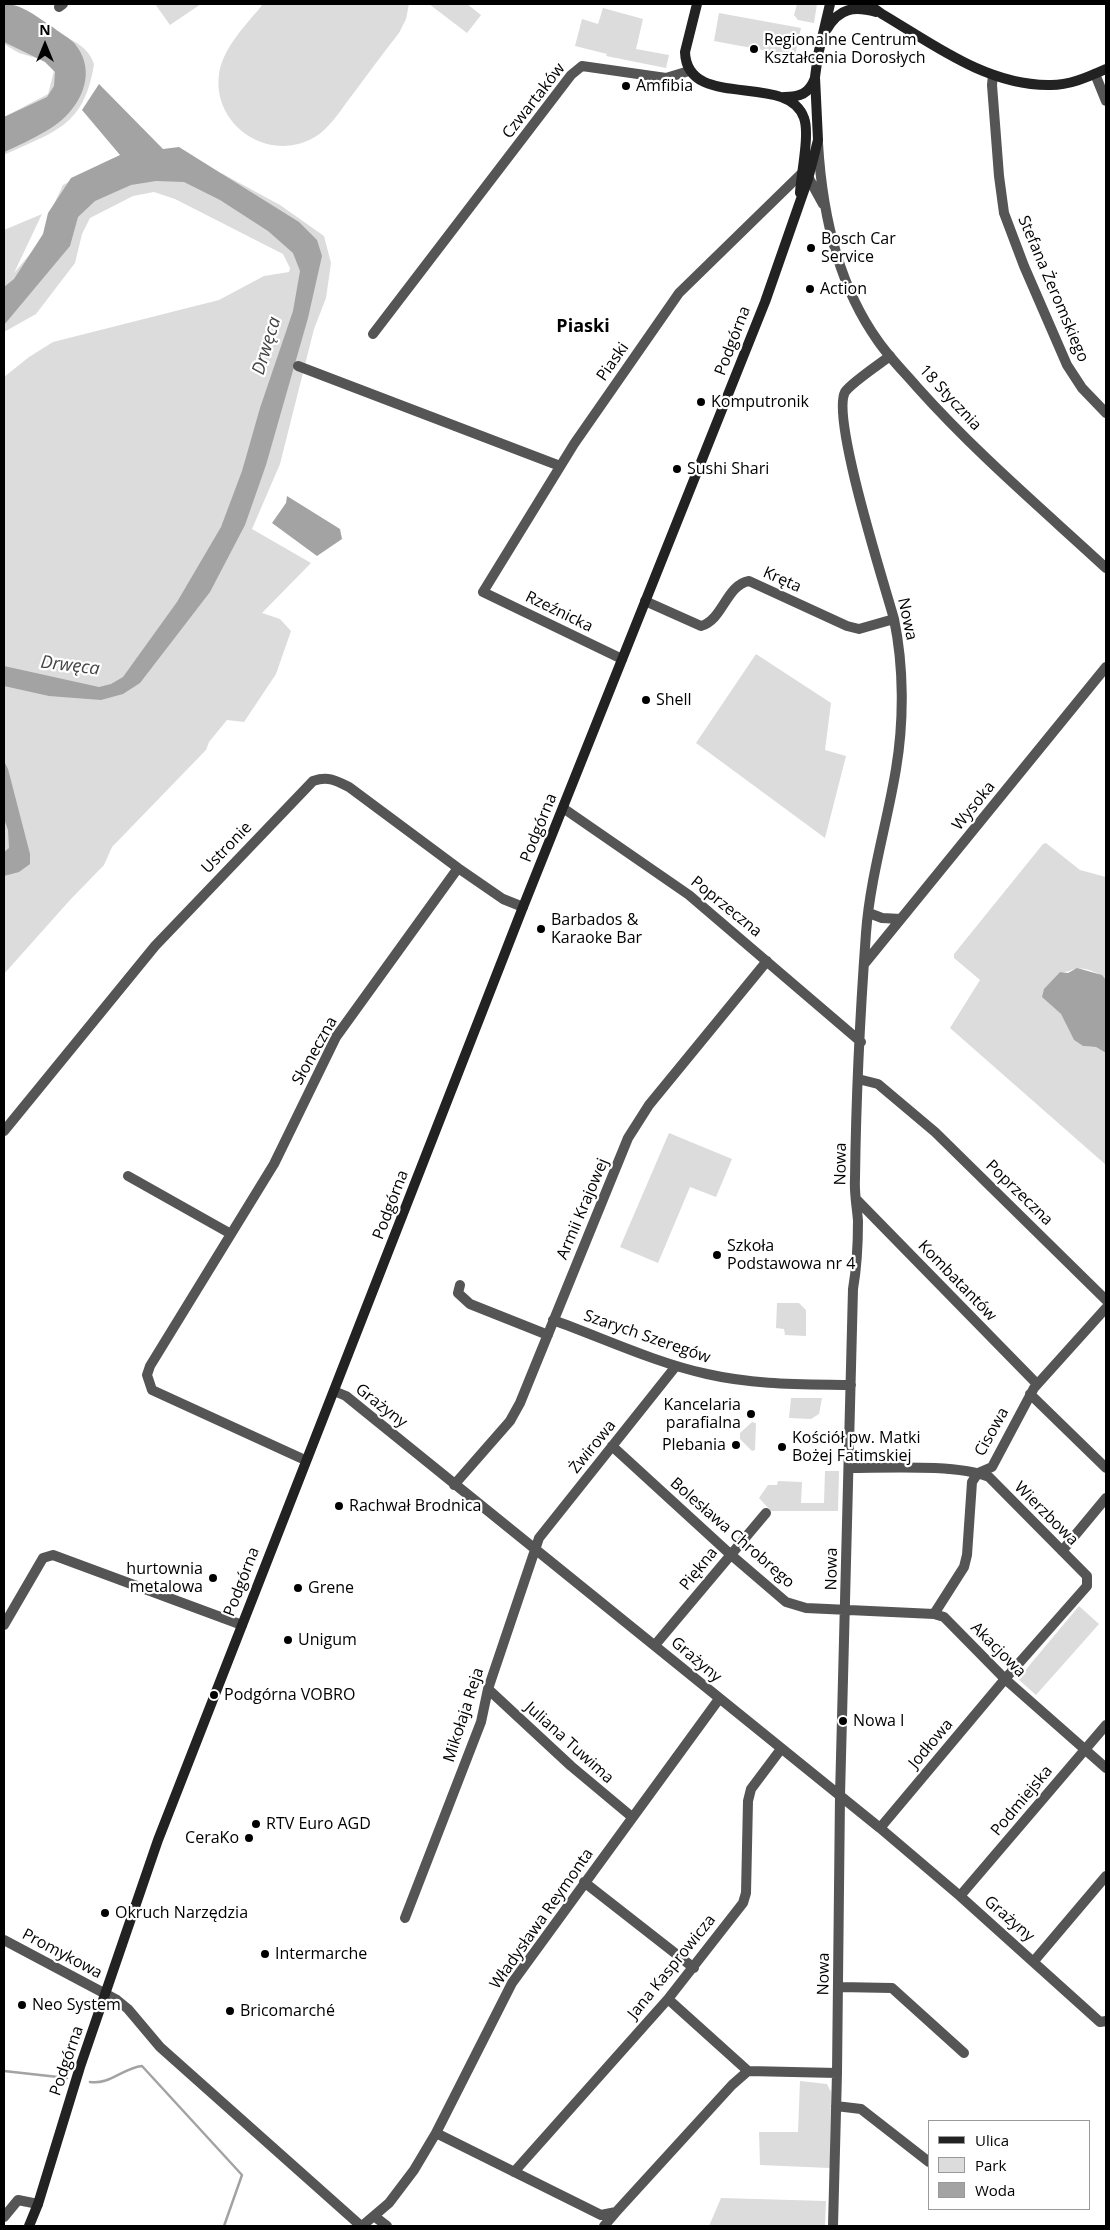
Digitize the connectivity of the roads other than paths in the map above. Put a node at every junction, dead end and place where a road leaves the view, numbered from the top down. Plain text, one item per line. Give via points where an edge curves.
1 (697, 4) edge
2 (830, 4) edge
3 (868, 4) edge
4 (882, 14) junction
5 (822, 38) junction
6 (1106, 69) edge
7 (689, 71) junction
8 (1095, 74) junction
9 (993, 75) junction
10 (815, 77) junction
11 (784, 97) junction
12 (1106, 101) edge
13 (818, 140) junction
14 (804, 176) junction
15 (827, 212) junction
16 (373, 334) dead end
17 (890, 356) junction
18 (298, 366) dead end
19 (1106, 413) edge
20 (560, 466) junction
21 (1106, 568) edge
22 (483, 592) joint
23 (645, 601) junction
24 (894, 618) junction
25 (622, 660) junction
26 (1106, 667) edge
27 (563, 808) junction
28 (458, 868) junction
29 (523, 907) junction
30 (869, 913) junction
31 (901, 919) junction
32 (767, 961) junction
33 (865, 963) junction
34 (861, 1042) junction
35 (858, 1079) junction
36 (4, 1131) edge
37 (128, 1176) dead end
38 (856, 1198) junction
39 (231, 1234) junction
40 (460, 1285) dead end
41 (1106, 1300) edge
42 (1106, 1308) edge
43 (553, 1320) junction
44 (548, 1335) junction
45 (676, 1366) junction
46 (1037, 1384) junction
47 (851, 1385) junction
48 (334, 1391) junction
49 (1030, 1394) junction
50 (612, 1446) junction
51 (305, 1460) junction
52 (849, 1468) junction
53 (1106, 1468) edge
54 (978, 1473) junction
55 (454, 1484) junction
56 (1106, 1498) edge
57 (766, 1513) dead end
58 (534, 1548) junction
59 (1062, 1550) junction
60 (730, 1554) junction
61 (846, 1610) junction
62 (934, 1614) junction
63 (4, 1625) edge
64 (242, 1625) junction
65 (655, 1645) junction
66 (1005, 1679) junction
67 (488, 1689) junction
68 (719, 1699) junction
69 (1106, 1725) edge
70 (781, 1749) junction
71 (1085, 1750) junction
72 (1106, 1768) edge
73 (840, 1796) junction
74 (632, 1817) junction
75 (880, 1828) junction
76 (1106, 1876) edge
77 (584, 1882) junction
78 (960, 1896) junction
79 (405, 1918) dead end
80 (4, 1940) edge
81 (1034, 1961) junction
82 (694, 1968) junction
83 (839, 1987) junction
84 (106, 1994) junction
85 (668, 1999) junction
86 (1106, 2021) edge
87 (964, 2053) dead end
88 (748, 2071) junction
89 (837, 2072) junction
90 (836, 2106) junction
91 (436, 2133) junction
92 (928, 2161) edge
93 (514, 2172) junction
94 (38, 2204) junction
95 (616, 2212) junction
96 (374, 2216) junction
97 (4, 2217) edge
98 (29, 2226) edge
99 (362, 2226) edge
100 (387, 2226) edge
101 (604, 2226) edge
102 (833, 2226) edge

1 - 7 main road via 685,52
2 - 5 main road
3 - 4 main road
4 - 5 main road via 856,8 840,12
4 - 9 main road
5 - 10 main road
6 - 8 main road
7 - 11 main road via 706,83
7 - 16 street, Czwartaków via 666,78 582,66 571,75
8 - 9 main road via 1049,86
8 - 12 street
9 - 19 street, Stefana Żeromskiego via 1004,213 1068,365 1082,388
10 - 11 main road via 805,93
10 - 13 main road
11 - 14 main road via 799,108 805,119
13 - 14 main road
13 - 15 street, 18 Stycznia
14 - 15 street, 18 Stycznia
14 - 20 street, Piaski via 739,232 679,293
14 - 23 main road, Podgórna via 799,202 765,302
15 - 17 street, 18 Stycznia via 851,290 868,325
17 - 21 street, 18 Stycznia via 952,426
17 - 24 street, Nowa via 847,389 844,406 847,443 856,486
18 - 20 street
20 - 22 street, Piaski
22 - 25 street, Rzeźnicka
23 - 24 street, Kręta via 700,626 710,622 741,584 749,581 847,626 859,629
23 - 25 main road, Podgórna
24 - 30 street, Nowa via 898,640 900,734
25 - 27 main road, Podgórna
26 - 31 street, Wysoka
27 - 29 main road, Podgórna
27 - 32 street, Poprzeczna via 688,895
28 - 29 street, Ustronie
28 - 36 street, Ustronie via 349,787 332,778 313,781 155,946
28 - 39 street, Słoneczna via 336,1037 274,1164
29 - 48 main road, Podgórna
30 - 31 street via 882,918
30 - 33 street, Nowa
31 - 33 street, Wysoka
32 - 34 street, Poprzeczna
32 - 43 street, Armii Krajowej via 649,1105 628,1138
33 - 34 street, Nowa
34 - 35 street, Nowa
35 - 38 street, Nowa
35 - 41 street, Poprzeczna via 878,1084 935,1132
37 - 39 street
38 - 46 street, Kombatantów
38 - 47 street, Nowa
39 - 51 street, Słoneczna via 146,1375 152,1390
40 - 44 street via 458,1293 470,1304
42 - 46 street, Cisowa
43 - 44 street, Armii Krajowej
43 - 45 street, Szarych Szeregów
44 - 55 street, Armii Krajowej via 510,1420
45 - 47 street, Szarych Szeregów via 766,1384
45 - 50 street, Żwirowa
46 - 49 street, Cisowa
47 - 52 street, Nowa
48 - 51 main road, Podgórna
48 - 55 street, Grażyny via 346,1396
49 - 53 street
49 - 54 street, Cisowa via 992,1467
50 - 58 street, Żwirowa
50 - 60 street, Bolesława Chrobrego
51 - 64 main road, Podgórna
52 - 54 street, Wierzbowa
52 - 61 street, Nowa
54 - 59 street, Wierzbowa via 989,1478
54 - 62 street, Cisowa via 970,1492 964,1567
55 - 58 street, Grażyny
56 - 59 street
57 - 60 street, Piękna
58 - 65 street, Grażyny
58 - 67 street, Mikołaja Reja
59 - 66 street, Wierzbowa via 1087,1576 1088,1586
60 - 61 street, Bolesława Chrobrego via 786,1602 806,1608
60 - 65 street, Piękna
61 - 62 street, Akacjowa
61 - 73 street, Nowa
62 - 66 street, Akacjowa via 944,1616
63 - 64 street via 43,1558 53,1555
64 - 84 main road, Podgórna via 158,1840
65 - 68 street, Grażyny
66 - 71 street, Akacjowa
66 - 75 street, Jodłowa
67 - 74 street, Juliana Tuwima
67 - 79 street, Mikołaja Reja via 481,1722
68 - 70 street, Grażyny
68 - 74 street, Władysława Reymonta
69 - 71 street, Podmiejska
70 - 73 street, Grażyny
70 - 82 street, Jana Kasprowicza via 751,1789 748,1801 746,1893 743,1903
71 - 72 street, Akacjowa
71 - 78 street, Podmiejska
73 - 75 street, Grażyny
73 - 83 street, Nowa
74 - 77 street, Władysława Reymonta
75 - 78 street, Grażyny
76 - 81 street
77 - 82 street
77 - 91 street, Władysława Reymonta via 512,1983
78 - 81 street, Grażyny
80 - 84 street, Promykowa
81 - 86 street, Grażyny via 1100,2022
82 - 85 street, Jana Kasprowicza
83 - 87 street via 892,1988
83 - 89 street, Nowa
84 - 94 main road, Podgórna
84 - 99 street, Władysława Reymonta via 128,2009 160,2046
85 - 88 street
85 - 93 street, Jana Kasprowicza
88 - 89 street
88 - 95 street
89 - 90 street, Nowa
90 - 92 street via 861,2109
90 - 102 street, Nowa
91 - 93 street
91 - 96 street, Władysława Reymonta via 404,2183
93 - 95 street via 601,2215
94 - 97 street via 18,2200
94 - 98 main road, Podgórna
95 - 101 street
96 - 99 street, Władysława Reymonta
96 - 100 street

